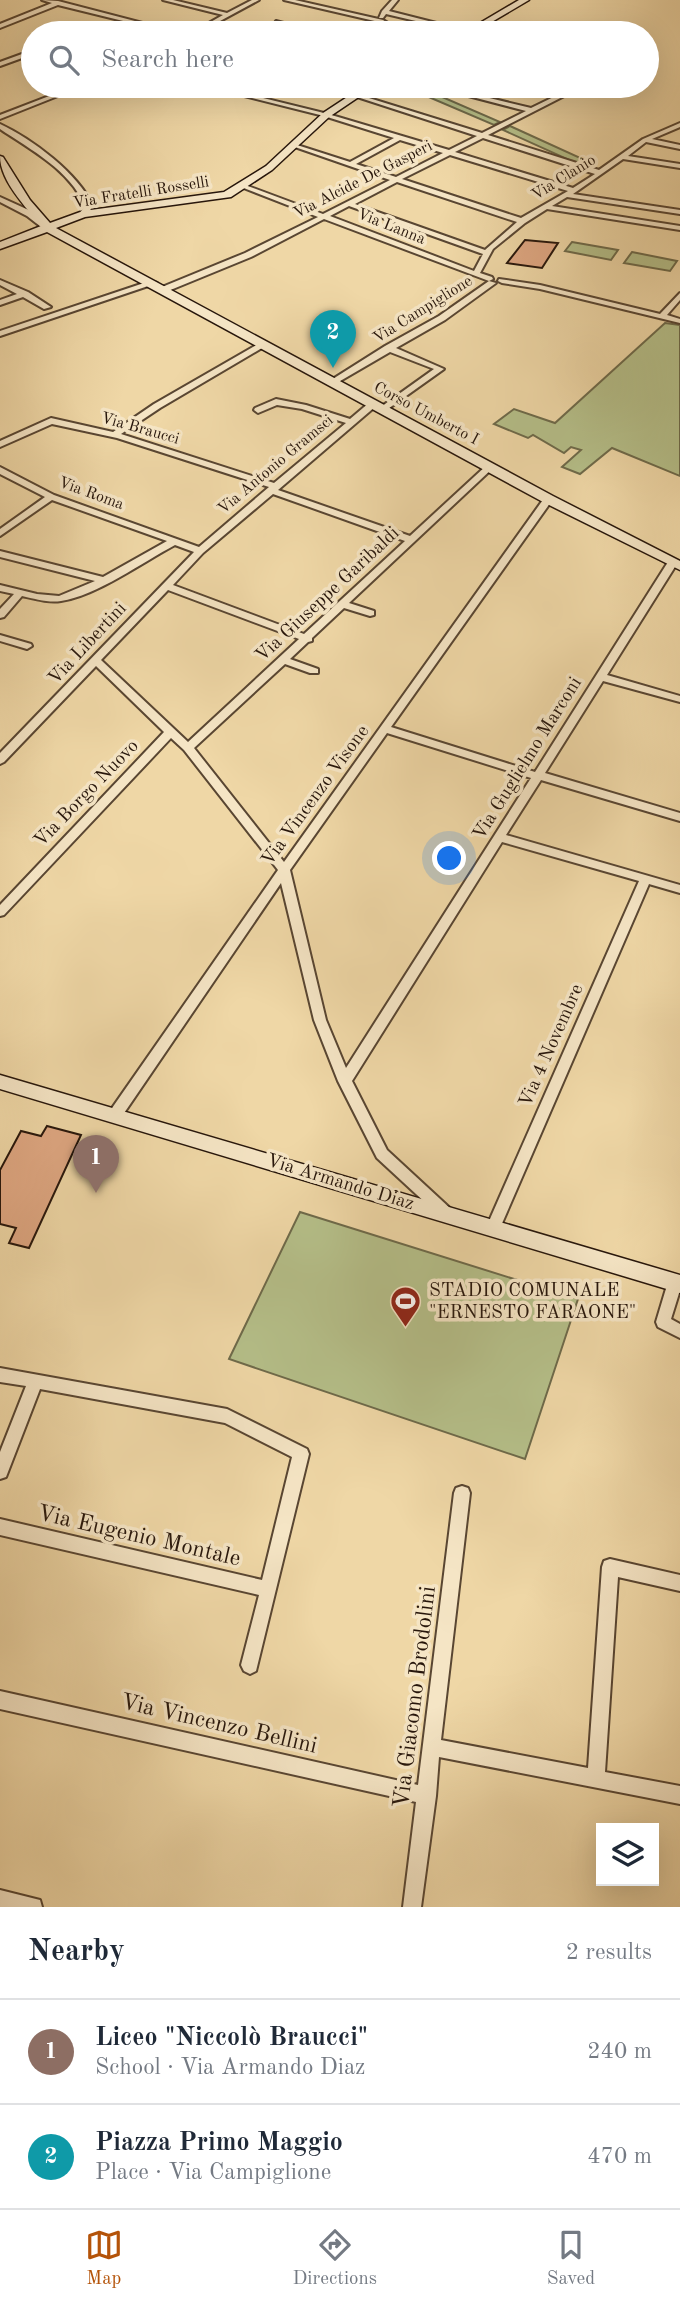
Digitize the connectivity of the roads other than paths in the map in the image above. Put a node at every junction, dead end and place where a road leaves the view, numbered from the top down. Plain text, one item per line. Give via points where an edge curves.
1 (45, 0) edge
2 (65, 0) edge
3 (166, 0) edge
4 (256, 0) edge
5 (287, 0) edge
6 (396, 0) edge
7 (525, 0) edge
8 (58, 3) junction
9 (384, 12) junction
10 (229, 15) junction
11 (130, 21) edge
12 (217, 21) edge
13 (381, 21) joint
14 (420, 21) edge
15 (489, 21) edge
16 (0, 26) edge
17 (21, 56) edge
18 (0, 64) edge
19 (49, 98) edge
20 (256, 98) edge
21 (349, 98) edge
22 (384, 98) edge
23 (482, 98) edge
24 (556, 98) edge
25 (531, 110) junction
26 (326, 115) junction
27 (0, 117) edge
28 (680, 125) edge
29 (0, 126) edge
30 (481, 136) junction
31 (400, 137) junction
32 (645, 140) junction
33 (295, 146) junction
34 (680, 147) edge
35 (448, 153) junction
36 (621, 156) junction
37 (0, 159) edge
38 (351, 164) junction
39 (680, 166) edge
40 (600, 173) junction
41 (398, 179) junction
42 (243, 186) junction
43 (570, 193) junction
44 (0, 199) edge
45 (349, 204) junction
46 (545, 207) junction
47 (680, 212) edge
48 (83, 214) junction
49 (324, 216) junction
50 (522, 221) junction
51 (48, 228) junction
52 (680, 228) edge
53 (0, 246) edge
54 (488, 253) junction
55 (477, 272) junction
56 (491, 281) junction
57 (502, 281) joint
58 (0, 282) edge
59 (159, 286) junction
60 (25, 294) junction
61 (680, 295) edge
62 (0, 303) edge
63 (51, 310) junction
64 (662, 317) junction
65 (680, 321) edge
66 (0, 334) edge
67 (263, 345) junction
68 (388, 348) junction
69 (332, 382) junction
70 (378, 407) junction
71 (258, 410) dead end
72 (352, 422) junction
73 (114, 435) junction
74 (0, 444) edge
75 (490, 467) junction
76 (0, 470) edge
77 (272, 488) junction
78 (51, 497) junction
79 (548, 499) junction
80 (0, 533) edge
81 (412, 540) junction
82 (175, 541) junction
83 (200, 551) junction
84 (0, 554) edge
85 (677, 564) edge
86 (102, 580) junction
87 (167, 586) junction
88 (0, 588) edge
89 (21, 593) junction
90 (344, 605) junction
91 (370, 613) dead end
92 (0, 615) edge
93 (0, 638) edge
94 (308, 639) junction
95 (27, 646) dead end
96 (285, 660) junction
97 (96, 661) junction
98 (314, 671) dead end
99 (601, 677) junction
100 (680, 699) edge
101 (386, 729) junction
102 (171, 732) junction
103 (6, 748) edge
104 (188, 748) junction
105 (0, 760) edge
106 (538, 775) junction
107 (680, 817) edge
108 (500, 836) junction
109 (284, 870) junction
110 (646, 880) junction
111 (680, 888) edge
112 (0, 912) edge
113 (345, 1081) junction
114 (0, 1082) edge
115 (115, 1115) junction
116 (448, 1214) junction
117 (493, 1228) junction
118 (677, 1283) edge
119 (680, 1332) edge
120 (0, 1375) edge
121 (36, 1381) junction
122 (0, 1472) edge
123 (463, 1493) dead end
124 (0, 1527) edge
125 (680, 1583) edge
126 (267, 1589) junction
127 (250, 1665) dead end
128 (0, 1700) edge
129 (432, 1747) junction
130 (596, 1779) junction
131 (680, 1795) edge
132 (427, 1796) junction
133 (0, 1899) edge
134 (33, 1907) edge
135 (412, 1907) edge

1 - 8 street
2 - 8 street
3 - 10 street
4 - 10 street
5 - 13 street
6 - 9 street
7 - 15 main road
8 - 11 street
8 - 16 street
9 - 13 street
9 - 14 street
10 - 12 street
17 - 18 street
19 - 27 street
20 - 26 street
21 - 26 main road, Via Fratelli Rosselli
22 - 30 street
23 - 25 street
24 - 25 street, Via Alcide De Gasperi
25 - 30 street, Via Alcide De Gasperi
26 - 31 street
26 - 33 main road, Via Fratelli Rosselli
28 - 32 street, Via Clanio
29 - 48 street via 65,173 86,195 89,206
30 - 35 street, Via Alcide De Gasperi
30 - 40 street
31 - 35 street
31 - 38 street
32 - 34 street
32 - 36 street, Via Clanio
33 - 38 street
33 - 42 main road, Via Fratelli Rosselli
35 - 41 street, Via Alcide De Gasperi
35 - 43 street
36 - 39 street
36 - 40 street, Via Clanio
37 - 51 main road, Corso Umberto I
38 - 41 street
40 - 43 street, Via Clanio
41 - 45 street, Via Alcide De Gasperi
41 - 50 street
42 - 48 main road, Via Fratelli Rosselli via 213,198
42 - 49 street, Via Lanna
43 - 46 street, Via Clanio
43 - 47 street
44 - 51 street
45 - 49 street, Via Alcide De Gasperi
45 - 54 street
46 - 50 street, Via Clanio
46 - 52 street
48 - 51 main road, Via Fratelli Rosselli
49 - 55 street, Via Lanna
49 - 59 street, Via Alcide De Gasperi via 248,255
50 - 54 street, Via Clanio
51 - 53 main road, Via Fratelli Rosselli
51 - 59 main road, Corso Umberto I
54 - 55 street, Via Clanio
55 - 56 street, Via Lanna
56 - 57 street
56 - 68 street, Via Campiglione via 442,318
57 - 64 street
58 - 60 street
59 - 63 street, Via Alcide De Gasperi
59 - 67 main road, Corso Umberto I
60 - 62 street
60 - 63 street
61 - 64 street
63 - 66 street, Via Alcide De Gasperi
64 - 65 street
67 - 69 main road, Corso Umberto I
67 - 73 street
68 - 69 street, Via Campiglione
68 - 70 street, Via Antonio Gramsci via 440,369
69 - 70 main road, Corso Umberto I
70 - 72 street, Via Antonio Gramsci
70 - 75 main road, Corso Umberto I
71 - 72 street via 276,402
72 - 77 street, Via Antonio Gramsci
73 - 74 street, Via Braucci via 51,421
73 - 77 street, Via Braucci
75 - 79 main road, Corso Umberto I
75 - 81 street, Via Giuseppe Garibaldi
76 - 78 street, Via Roma
77 - 81 street, Via Braucci
77 - 83 street, Via Antonio Gramsci
78 - 80 street
78 - 82 street, Via Roma
79 - 85 main road, Corso Umberto I
79 - 101 street, Via Vincenzo Visone
81 - 90 street, Via Giuseppe Garibaldi
82 - 83 street, Via Roma
82 - 86 street
83 - 87 street, Via Libertini
84 - 86 street
85 - 99 street, Via Guglielmo Marconi
86 - 89 street via 59,598
87 - 94 street
87 - 97 street, Via Libertini
88 - 89 street
89 - 92 street
90 - 91 street
90 - 94 street, Via Giuseppe Garibaldi
93 - 95 street
94 - 96 street, Via Giuseppe Garibaldi
96 - 98 street
96 - 104 street, Via Giuseppe Garibaldi
97 - 102 street
97 - 103 street, Via Libertini
99 - 100 street
99 - 106 street, Via Guglielmo Marconi
101 - 106 street
101 - 109 street, Via Vincenzo Visone
102 - 104 street
102 - 112 street, Via Borgo Nuovo
103 - 105 street, Via Libertini
104 - 109 street
106 - 107 street
106 - 108 street, Via Guglielmo Marconi
108 - 110 street
108 - 113 street, Via Guglielmo Marconi
109 - 113 street via 320,1020
109 - 115 street, Via Vincenzo Visone
110 - 111 street
110 - 117 street, Via 4 Novembre
113 - 116 street via 382,1154
114 - 115 main road, Via Armando Diaz
115 - 116 main road, Via Armando Diaz
116 - 117 main road, Via Armando Diaz
117 - 118 main road, Via Armando Diaz
118 - 119 street via 663,1322
120 - 121 street
121 - 122 street
121 - 126 street via 227,1416 301,1454
123 - 129 street, Via Giacomo Brodolini
124 - 126 street, Via Eugenio Montale
125 - 130 street via 610,1567
126 - 127 street
128 - 132 street, Via Vincenzo Bellini
129 - 130 street
129 - 132 street, Via Giacomo Brodolini
130 - 131 street
132 - 135 street, Via Giacomo Brodolini
133 - 134 street

